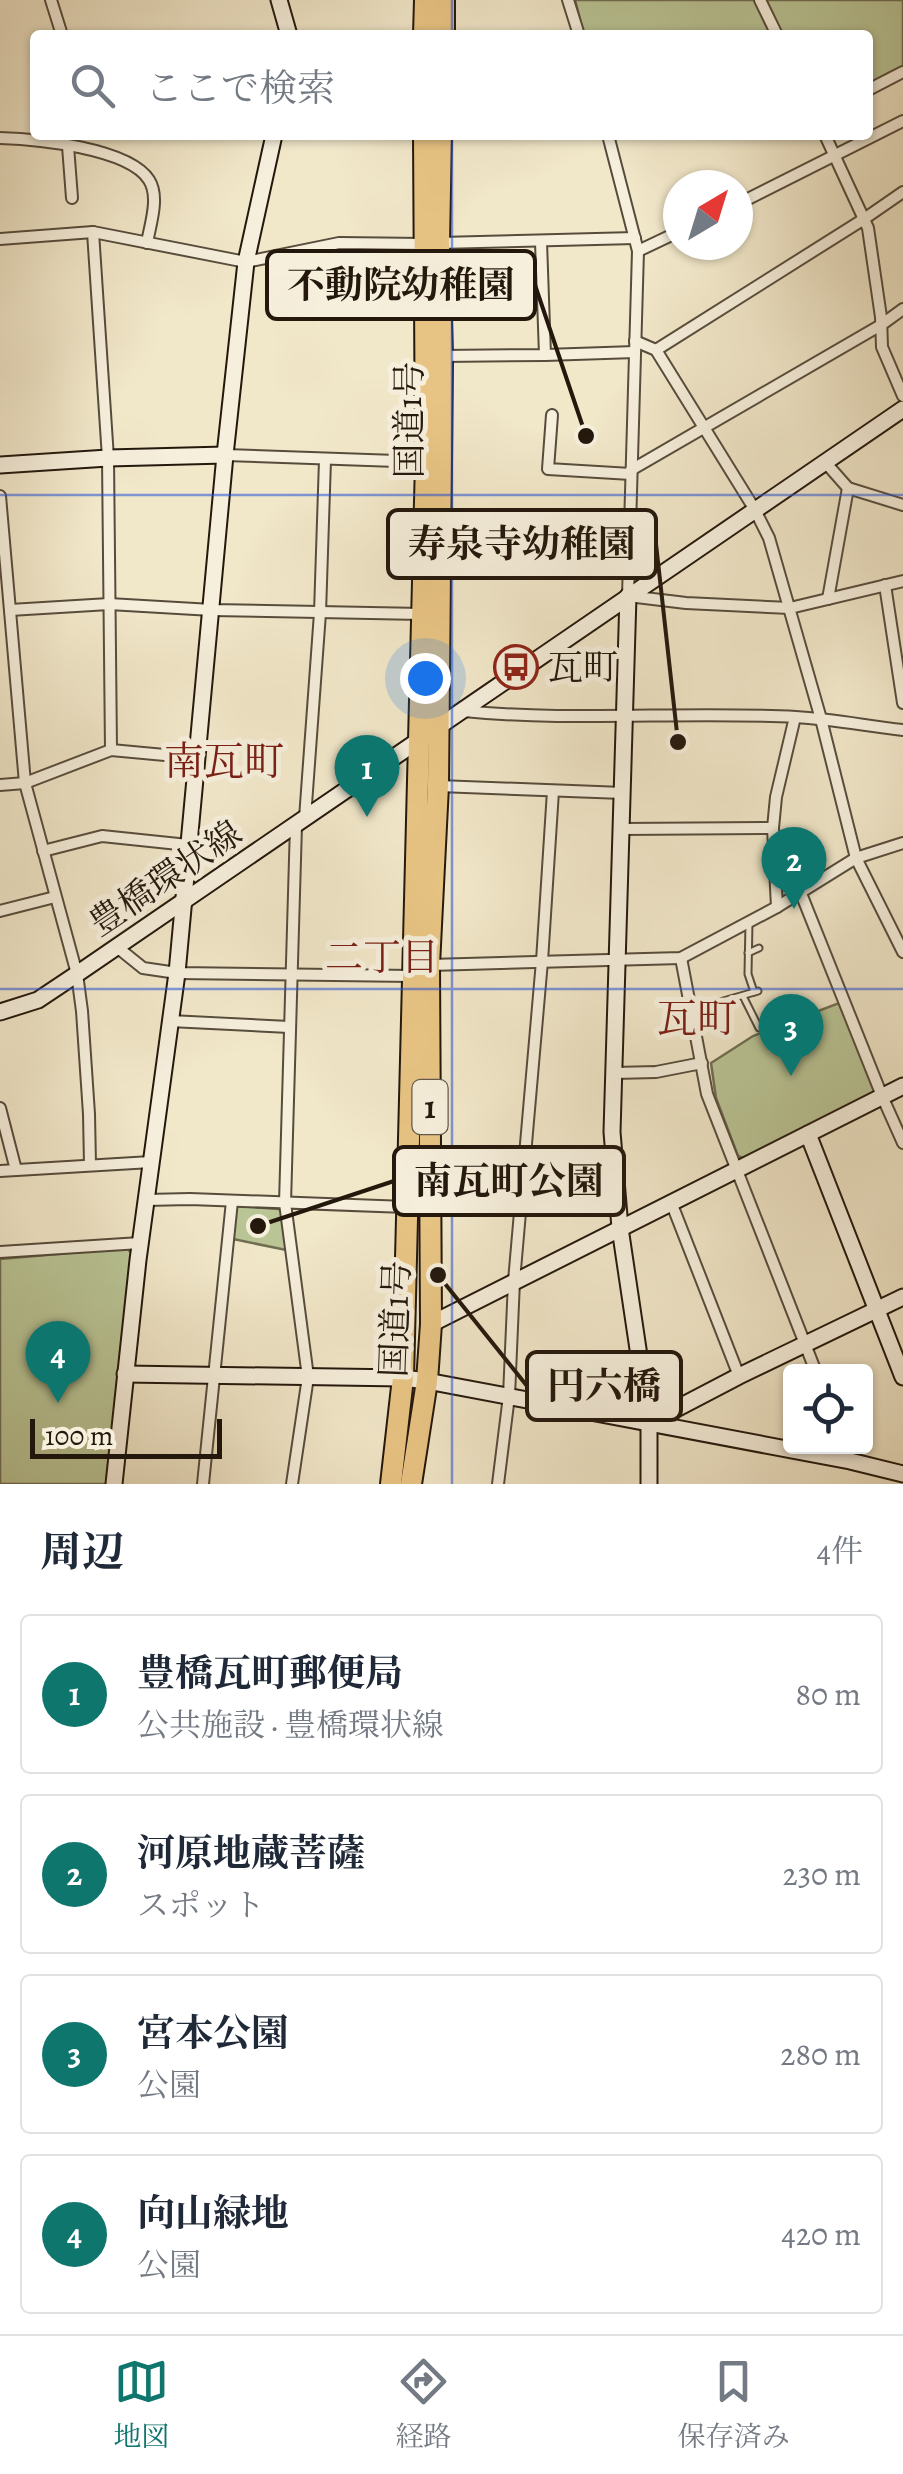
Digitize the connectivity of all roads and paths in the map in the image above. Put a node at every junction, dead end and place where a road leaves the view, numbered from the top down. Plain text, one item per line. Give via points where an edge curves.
1 (53, 0) edge
2 (280, 0) edge
3 (425, 0) edge
4 (444, 0) edge
5 (568, 0) edge
6 (760, 0) edge
7 (61, 30) edge
8 (287, 30) edge
9 (424, 30) edge
10 (444, 30) edge
11 (577, 30) edge
12 (775, 30) edge
13 (903, 72) edge
14 (873, 87) edge
15 (903, 120) edge
16 (873, 135) edge
17 (0, 138) edge
18 (95, 140) edge
19 (273, 140) edge
20 (424, 140) edge
21 (441, 140) edge
22 (609, 140) edge
23 (827, 140) edge
24 (862, 140) edge
25 (68, 146) junction
26 (98, 150) junction
27 (834, 154) junction
28 (903, 192) edge
29 (753, 196) edge
30 (72, 198) dead end
31 (864, 219) junction
32 (93, 232) junction
33 (635, 238) junction
34 (0, 239) edge
35 (663, 239) edge
36 (541, 242) junction
37 (148, 243) junction
38 (432, 243) junction
39 (638, 251) junction
40 (246, 262) junction
41 (903, 309) edge
42 (881, 325) junction
43 (635, 346) junction
44 (656, 350) junction
45 (545, 355) junction
46 (442, 356) junction
47 (903, 396) edge
48 (903, 409) edge
49 (552, 415) dead end
50 (703, 427) junction
51 (225, 455) junction
52 (108, 458) junction
53 (325, 460) junction
54 (426, 462) junction
55 (825, 462) junction
56 (0, 465) edge
57 (631, 472) junction
58 (848, 488) junction
59 (0, 496) edge
60 (903, 505) edge
61 (754, 510) junction
62 (903, 581) edge
63 (885, 585) junction
64 (628, 596) junction
65 (828, 599) junction
66 (108, 604) junction
67 (790, 608) junction
68 (10, 610) junction
69 (212, 610) junction
70 (320, 613) junction
71 (422, 614) junction
72 (903, 702) edge
73 (464, 710) junction
74 (624, 716) junction
75 (795, 717) junction
76 (821, 719) junction
77 (438, 728) junction
78 (903, 730) edge
79 (420, 741) junction
80 (111, 750) junction
81 (197, 758) junction
82 (25, 783) junction
83 (0, 785) edge
84 (438, 786) junction
85 (552, 791) junction
86 (622, 793) junction
87 (301, 822) junction
88 (772, 828) junction
89 (622, 829) junction
90 (903, 843) edge
91 (188, 845) junction
92 (43, 851) junction
93 (856, 858) junction
94 (800, 891) junction
95 (56, 896) junction
96 (183, 902) junction
97 (776, 907) junction
98 (0, 910) edge
99 (749, 922) junction
100 (117, 947) junction
101 (758, 948) dead end
102 (903, 952) edge
103 (748, 953) junction
104 (680, 958) junction
105 (618, 960) junction
106 (542, 961) junction
107 (421, 971) junction
108 (176, 973) junction
109 (77, 974) junction
110 (291, 974) junction
111 (743, 996) junction
112 (714, 1004) junction
113 (692, 1010) junction
114 (0, 1012) edge
115 (716, 1015) dead end
116 (170, 1021) junction
117 (290, 1028) junction
118 (758, 1028) dead end
119 (702, 1063) junction
120 (614, 1073) junction
121 (903, 1086) edge
122 (882, 1096) junction
123 (0, 1108) edge
124 (808, 1134) junction
125 (903, 1142) edge
126 (151, 1162) junction
127 (90, 1165) junction
128 (16, 1170) junction
129 (737, 1170) junction
130 (0, 1171) edge
131 (146, 1200) junction
132 (232, 1201) junction
133 (671, 1202) junction
134 (285, 1203) junction
135 (406, 1207) junction
136 (620, 1228) junction
137 (140, 1242) junction
138 (0, 1252) edge
139 (514, 1280) junction
140 (903, 1297) edge
141 (876, 1310) junction
142 (431, 1324) junction
143 (806, 1344) junction
144 (813, 1364) edge
145 (125, 1374) junction
146 (214, 1376) junction
147 (739, 1376) junction
148 (903, 1376) edge
149 (308, 1377) junction
150 (403, 1378) junction
151 (427, 1381) junction
152 (509, 1396) junction
153 (649, 1424) junction
154 (783, 1444) edge
155 (847, 1454) edge
156 (903, 1474) edge
157 (114, 1484) edge
158 (204, 1484) edge
159 (292, 1484) edge
160 (390, 1484) edge
161 (411, 1484) edge
162 (498, 1484) edge
163 (649, 1484) edge

1 - 7 street
2 - 8 street
3 - 9 highway
4 - 10 highway
5 - 11 street
6 - 12 street
13 - 14 street
15 - 16 street
17 - 25 street
18 - 26 street
19 - 40 street
20 - 38 highway, 国道1号 / 1
21 - 38 highway, 国道1号 / 1
22 - 33 street
23 - 27 street
24 - 27 street
25 - 26 street
25 - 30 street
26 - 37 street via 150,181
27 - 29 street
27 - 31 street
28 - 31 street
31 - 42 street
31 - 44 street
32 - 34 street
32 - 37 street
32 - 52 street
33 - 36 street
33 - 39 street
35 - 39 street
36 - 38 street
36 - 45 street
37 - 40 street
38 - 40 street via 339,242
38 - 46 highway, 国道1号 / 1
38 - 54 highway, 国道1号 / 1
39 - 43 street
40 - 51 street
41 - 42 street
42 - 47 street via 882,347
42 - 50 street
43 - 44 street
43 - 45 street
43 - 57 street
44 - 50 street
45 - 46 street
46 - 77 highway, 国道1号 / 1
48 - 55 street, 豊橋環状線
49 - 57 street via 548,469
50 - 57 street
50 - 61 street
51 - 52 street
51 - 53 street
51 - 69 street
52 - 56 street
52 - 66 street
53 - 54 street
53 - 70 street
54 - 71 highway, 国道1号 / 1
55 - 58 street
55 - 61 street, 豊橋環状線
57 - 64 street
58 - 60 street
58 - 65 street
59 - 68 street
61 - 64 street, 豊橋環状線
61 - 67 street
62 - 63 street
63 - 65 street
63 - 72 street
64 - 67 street
64 - 73 street, 豊橋環状線
64 - 74 street
65 - 67 street
66 - 68 street
66 - 69 street
66 - 80 street
67 - 76 street
68 - 82 street
69 - 70 street
69 - 81 street
70 - 71 street
70 - 87 street
71 - 79 highway, 国道1号 / 1
73 - 74 street
73 - 77 street, 豊橋環状線
74 - 75 street
74 - 86 street
75 - 76 street
75 - 88 street
76 - 78 street
76 - 93 street
77 - 79 street, 豊橋環状線
77 - 84 highway, 国道1号 / 1
79 - 87 street, 豊橋環状線
79 - 107 highway, 国道1号 / 1
80 - 81 street
80 - 82 street
81 - 91 street
82 - 83 street
82 - 92 street
84 - 85 street
84 - 107 highway, 国道1号 / 1
85 - 86 street
85 - 106 street
86 - 89 street
87 - 96 street, 豊橋環状線
87 - 110 street
88 - 89 street
88 - 97 street
89 - 105 street
90 - 93 street
91 - 92 street via 102,836
91 - 96 street
92 - 95 street
93 - 94 street
93 - 102 street
94 - 97 street
94 - 122 street
95 - 98 street
95 - 109 street
96 - 100 street, 豊橋環状線
96 - 108 street
97 - 99 street
99 - 103 lane
99 - 104 street
100 - 108 street via 144,968
100 - 109 street, 豊橋環状線
101 - 103 lane
103 - 111 lane via 756,992
104 - 105 street
104 - 113 street
105 - 106 street
105 - 120 street
106 - 107 street
106 - 139 street
107 - 110 street
107 - 135 highway, 国道1号 / 1
107 - 142 highway, 国道1号 / 1
108 - 110 street
108 - 116 street
109 - 114 street, 豊橋環状線 via 38,1000
109 - 127 street
110 - 117 street
111 - 112 lane
111 - 118 lane
112 - 113 lane
112 - 115 lane
113 - 119 street
116 - 117 street
116 - 126 street
117 - 134 street
119 - 120 street
119 - 129 street
120 - 136 street
121 - 122 street
122 - 124 street
122 - 125 street
123 - 128 street
124 - 129 street
124 - 141 street
126 - 127 street
126 - 131 street
127 - 128 street
128 - 130 street
129 - 133 street
129 - 143 street
131 - 132 street
131 - 137 street
132 - 134 street
132 - 146 street
133 - 136 street
133 - 147 street
134 - 135 street
134 - 149 street
135 - 150 highway, 国道1号 / 1
136 - 139 street
136 - 153 street
137 - 138 street
137 - 145 street
139 - 142 street
139 - 152 street
140 - 141 street
141 - 143 street
141 - 148 street
142 - 151 highway, 国道1号 / 1
143 - 144 street
143 - 147 street
145 - 146 street
145 - 157 street
146 - 149 street
146 - 158 street
147 - 153 street
149 - 150 street
149 - 159 street
150 - 151 street
150 - 160 highway, 国道1号 / 1
151 - 152 street
151 - 161 highway, 国道1号 / 1
152 - 153 street
152 - 162 street
153 - 154 street
153 - 163 street
155 - 156 street

